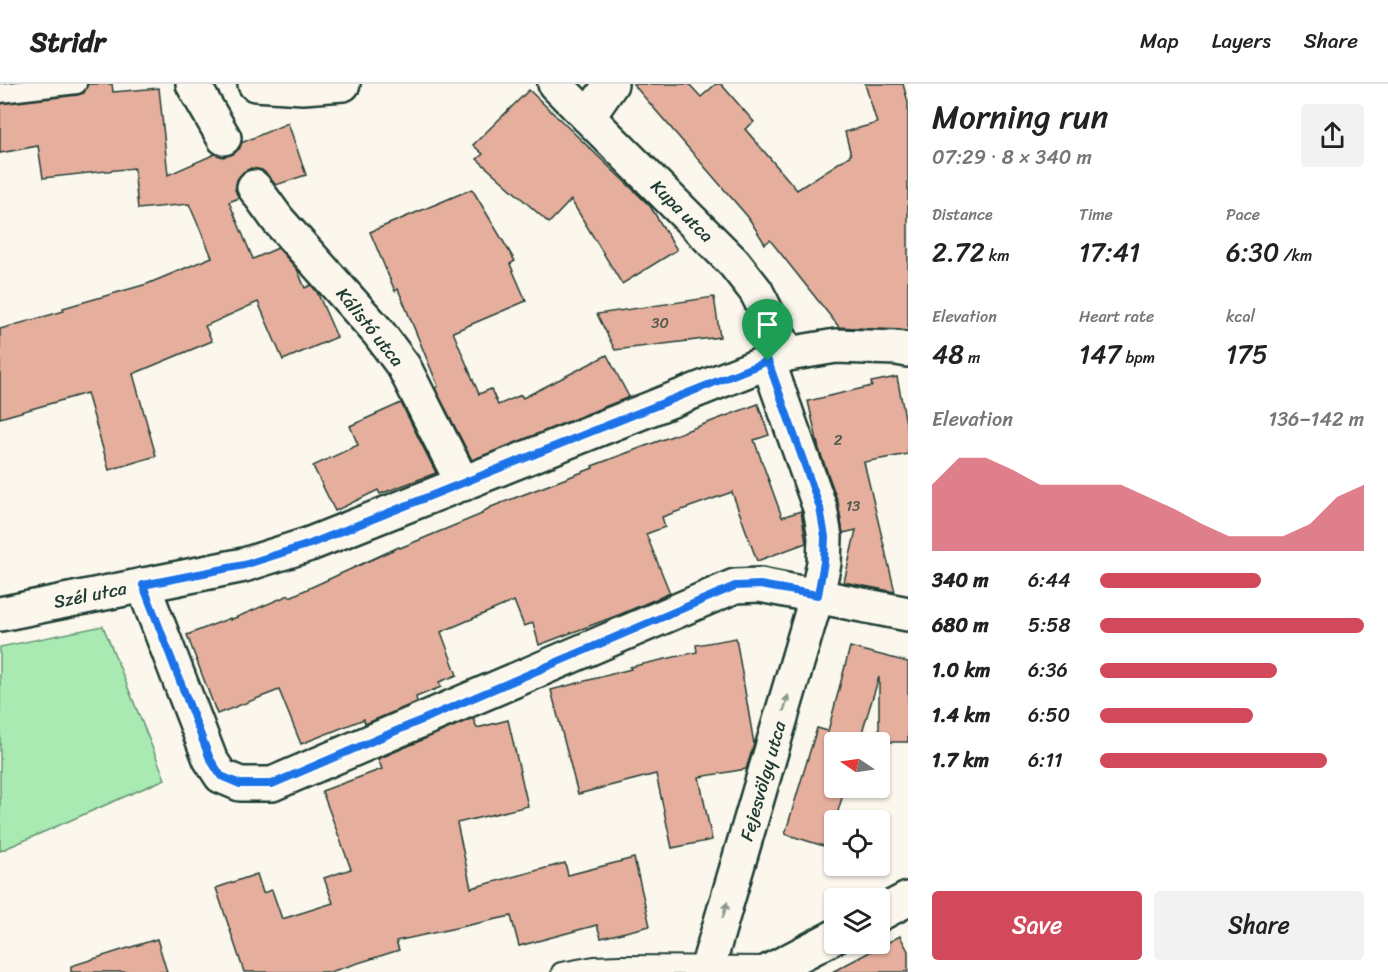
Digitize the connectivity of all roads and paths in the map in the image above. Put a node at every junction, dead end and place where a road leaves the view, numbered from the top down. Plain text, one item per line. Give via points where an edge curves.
1 (77, 84) edge
2 (193, 84) edge
3 (255, 84) edge
4 (343, 84) edge
5 (555, 84) edge
6 (611, 84) edge
7 (0, 93) edge
8 (588, 117) junction
9 (224, 138) dead end
10 (254, 187) dead end
11 (908, 350) edge
12 (778, 358) junction
13 (463, 484) junction
14 (143, 585) junction
15 (818, 595) junction
16 (908, 614) edge
17 (0, 615) edge
18 (908, 899) edge
19 (890, 908) edge
20 (824, 942) edge
21 (708, 966) junction
22 (772, 969) edge
23 (561, 972) edge

1 - 7 lane
2 - 9 street
3 - 4 street
5 - 8 street, Kupa utca
6 - 8 street
8 - 12 street, Kupa utca via 734,263 756,291
10 - 13 street, Kálistó utca via 404,367
11 - 12 street, Szél utca via 836,346
12 - 13 street, Szél utca
12 - 15 street, Fejesvölgy utca via 825,537
13 - 14 street, Szél utca via 255,562
14 - 15 street via 210,759 221,776 240,784 272,784 735,586 760,585
14 - 17 street, Szél utca
15 - 16 street
21 -> 15 street, Fejesvölgy utca
18 - 19 street
20 - 22 street
21 - 22 lane
21 - 23 lane via 612,966

